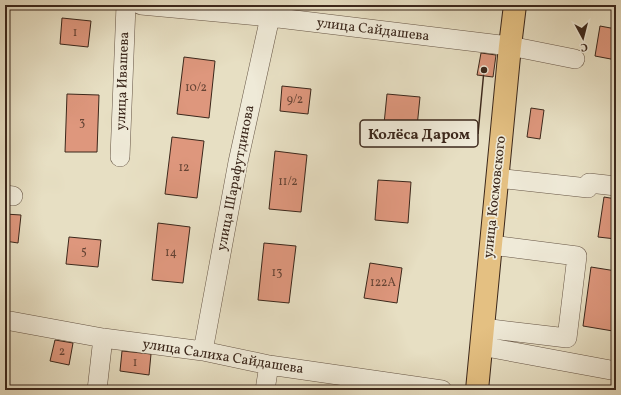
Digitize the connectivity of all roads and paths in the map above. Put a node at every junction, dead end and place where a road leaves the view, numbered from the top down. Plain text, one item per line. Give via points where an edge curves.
1 (126, 5) edge
2 (141, 5) edge
3 (515, 5) edge
4 (271, 11) edge
5 (510, 46) junction
6 (575, 59) dead end
7 (120, 157) dead end
8 (497, 178) junction
9 (616, 186) edge
10 (491, 245) junction
11 (5, 320) edge
12 (482, 337) junction
13 (103, 338) junction
14 (203, 351) junction
15 (269, 365) junction
16 (616, 371) edge
17 (97, 390) edge
18 (265, 390) edge
19 (442, 390) edge
20 (477, 390) edge

1 - 7 street, улица Ивашева
2 - 4 street, улица Сайдашева
3 - 5 main road, улица Космовского
4 - 5 street, улица Сайдашева
4 - 14 street, улица Шарафутдинова via 238,162
5 - 6 street, улица Сайдашева
5 - 8 main road, улица Космовского
8 - 9 street via 588,188 589,183
8 - 10 main road, улица Космовского
10 - 12 main road, улица Космовского
10 - 12 street via 577,256 567,338
11 - 13 street, улица Салиха Сайдашева
12 - 16 street
12 - 20 main road, улица Космовского
13 - 14 street, улица Салиха Сайдашева
13 - 17 street
14 - 15 street, улица Салиха Сайдашева
15 - 18 street
15 - 19 street, улица Салиха Сайдашева

